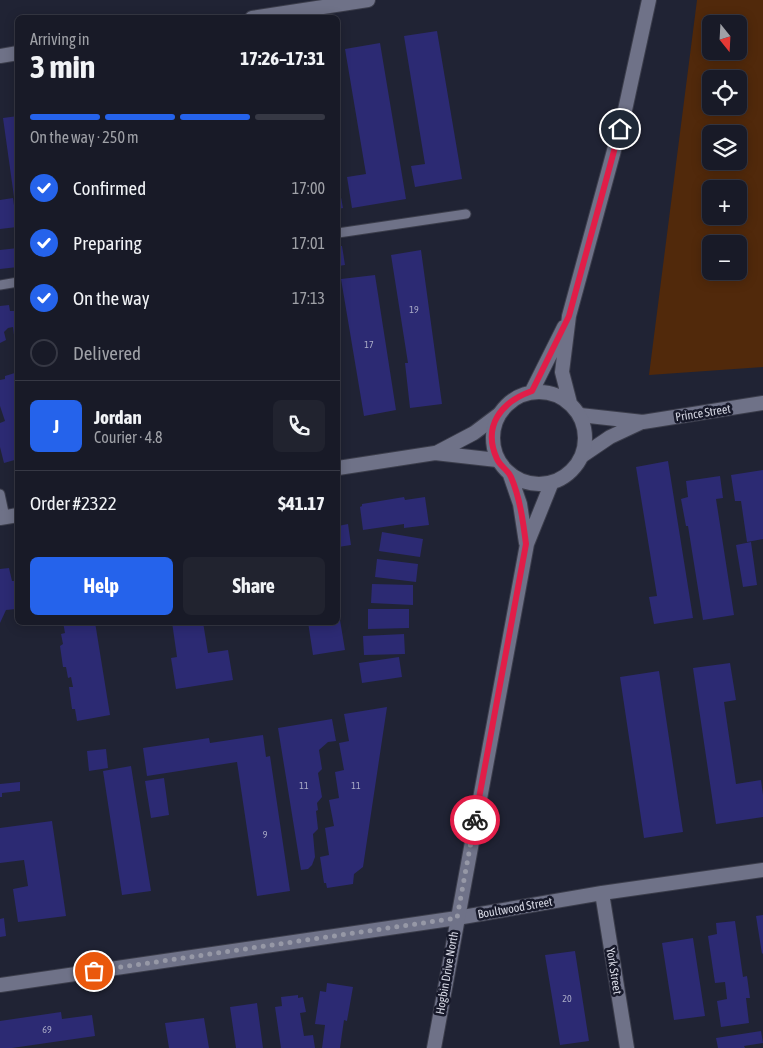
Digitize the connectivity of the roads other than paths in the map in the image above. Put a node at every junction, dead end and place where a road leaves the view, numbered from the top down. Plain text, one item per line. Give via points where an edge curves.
1 (368, 0) edge
2 (649, 0) edge
3 (271, 15) edge
4 (15, 54) edge
5 (0, 56) edge
6 (466, 214) dead end
7 (340, 233) edge
8 (15, 282) edge
9 (0, 285) edge
10 (569, 316) junction
11 (532, 391) junction
12 (570, 403) junction
13 (763, 404) edge
14 (498, 415) junction
15 (580, 415) junction
16 (643, 422) junction
17 (435, 453) junction
18 (582, 456) junction
19 (497, 460) junction
20 (340, 468) edge
21 (510, 474) junction
22 (552, 482) junction
23 (0, 494) edge
24 (7, 517) edge
25 (526, 544) junction
26 (763, 870) edge
27 (602, 893) junction
28 (457, 918) junction
29 (0, 984) edge
30 (434, 1048) edge
31 (627, 1048) edge

1 - 3 street
2 - 10 street via 625,110
4 - 5 street
6 - 7 lane
8 - 9 lane
10 - 11 street
10 - 12 street via 562,372
11 - 12 street via 559,395
11 - 14 street via 506,404
12 - 15 street
13 - 16 street, Prince Street
14 - 17 street via 474,433
14 - 19 street via 492,445
15 - 16 street, Prince Street
15 - 18 street via 585,428
16 - 18 street, Prince Street via 610,437
17 - 19 street
17 - 20 street
18 - 22 street via 564,477
19 - 21 street
21 - 22 street via 523,482
21 - 25 street, Hogbin Drive North via 520,504
22 - 25 street, Hogbin Drive North
23 - 24 lane
25 - 28 street, Hogbin Drive North
26 - 27 street, Boultwood Street
27 - 28 street, Boultwood Street
27 - 31 street, York Street
28 - 29 street, Boultwood Street
28 - 30 street, Hogbin Drive North

